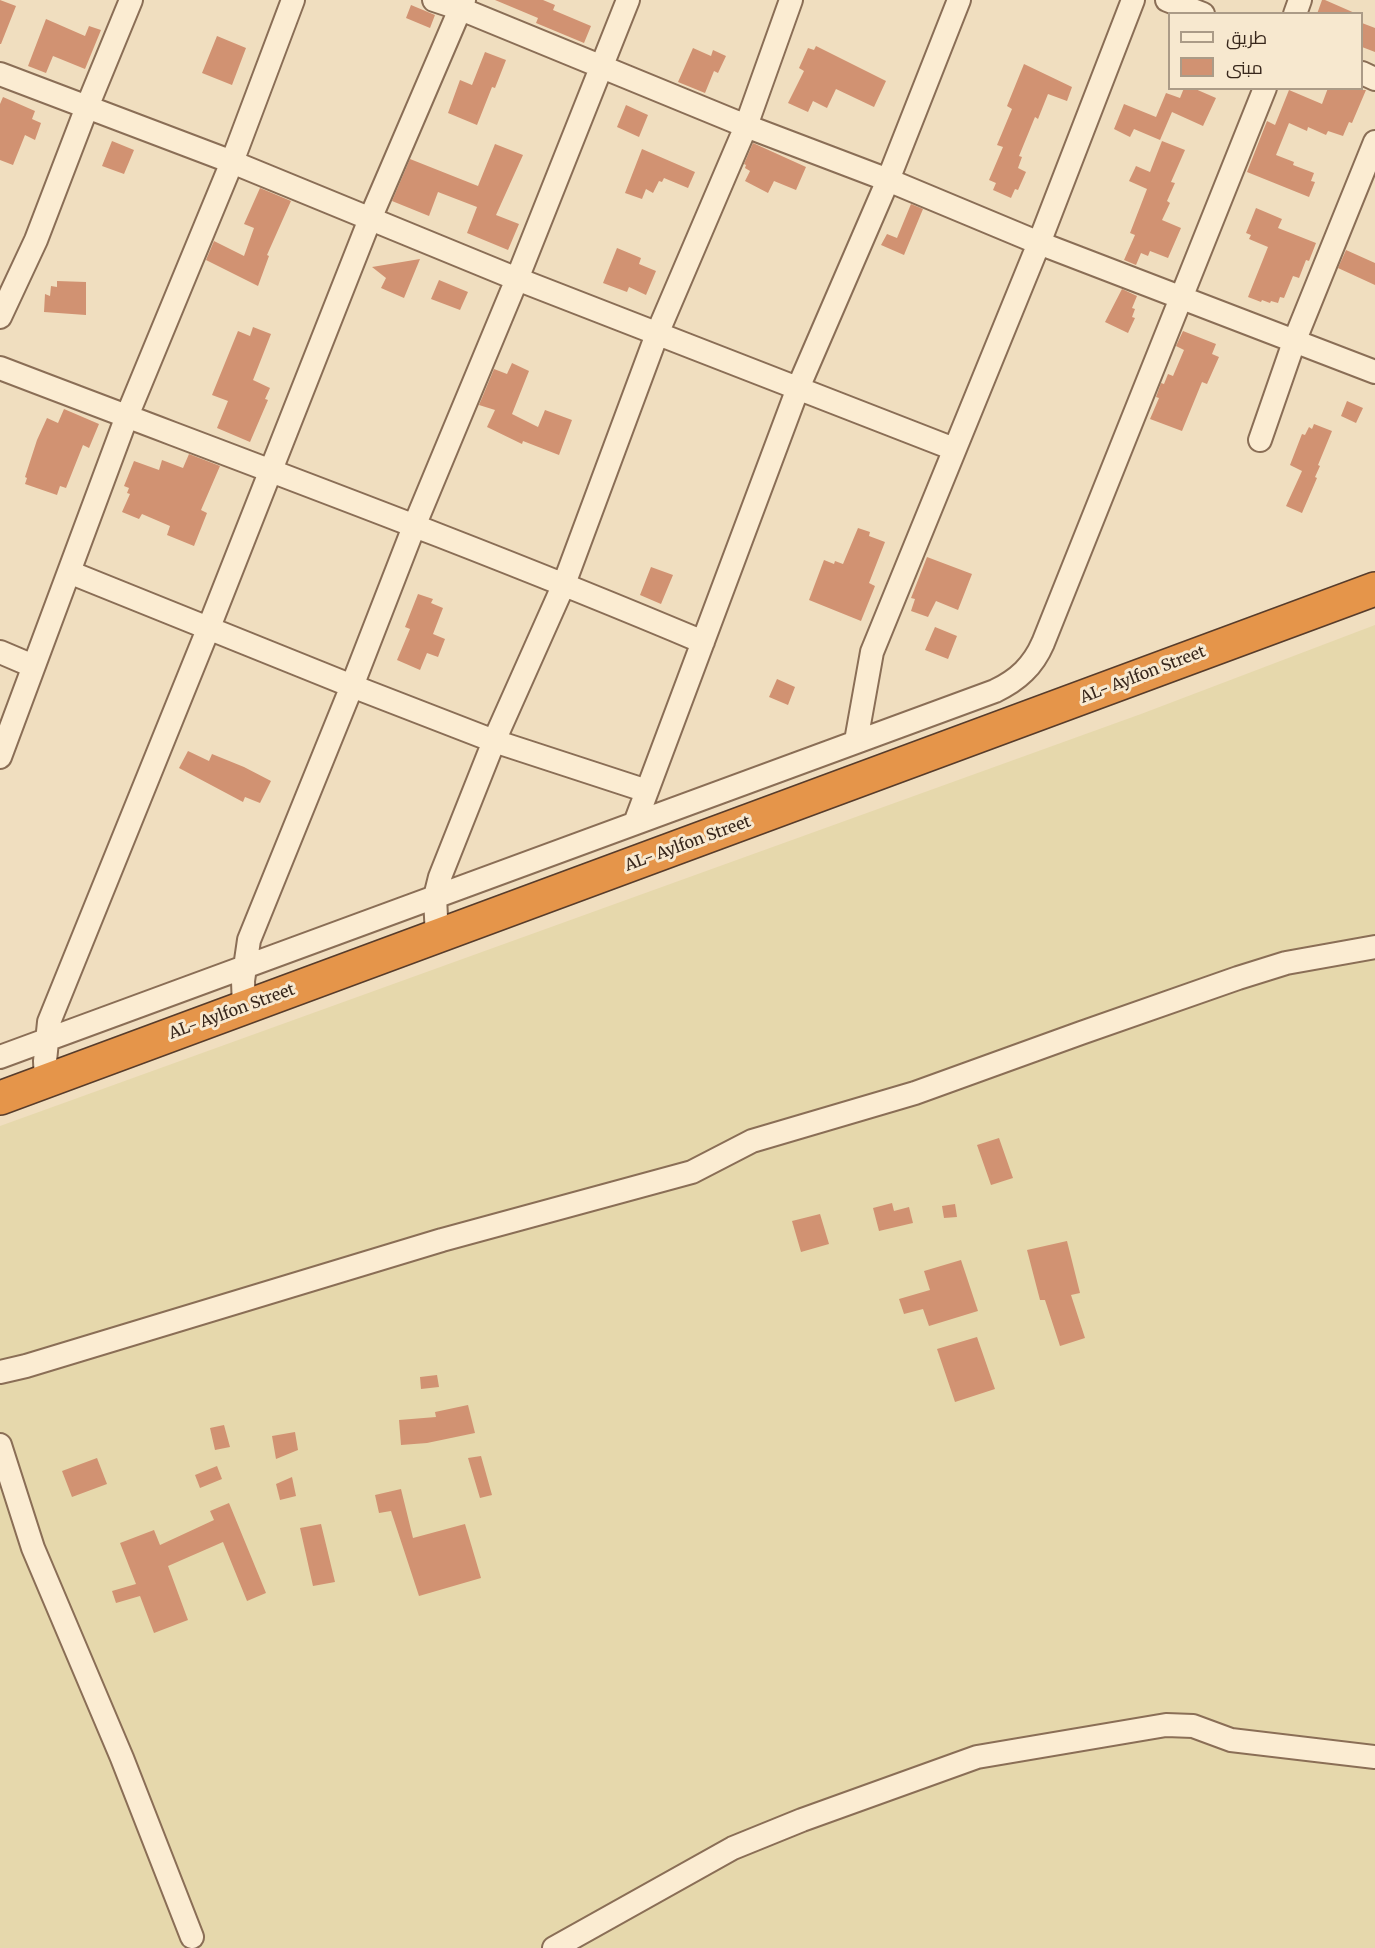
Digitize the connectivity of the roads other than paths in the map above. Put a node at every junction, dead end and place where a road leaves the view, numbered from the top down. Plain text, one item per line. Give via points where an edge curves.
1 (131, 0) edge
2 (293, 0) edge
3 (434, 0) edge
4 (628, 0) edge
5 (791, 0) edge
6 (959, 0) edge
7 (1132, 0) edge
8 (1167, 0) edge
9 (462, 5) edge
10 (1198, 12) edge
11 (602, 67) junction
12 (0, 74) edge
13 (1264, 90) edge
14 (87, 107) junction
15 (746, 126) junction
16 (1375, 142) edge
17 (232, 162) junction
18 (888, 180) junction
19 (370, 219) junction
20 (1039, 243) junction
21 (517, 279) junction
22 (1182, 296) junction
23 (0, 317) edge
24 (657, 334) junction
25 (1294, 342) junction
26 (0, 368) edge
27 (1375, 372) edge
28 (798, 388) junction
29 (127, 416) junction
30 (1260, 440) dead end
31 (954, 449) junction
32 (271, 470) junction
33 (415, 524) junction
34 (69, 572) junction
35 (564, 584) junction
36 (1375, 589) edge
37 (209, 627) junction
38 (703, 642) junction
39 (0, 652) edge
40 (33, 666) junction
41 (352, 686) junction
42 (495, 741) junction
43 (856, 741) junction
44 (0, 757) edge
45 (647, 791) junction
46 (635, 823) junction
47 (435, 897) junction
48 (437, 937) junction
49 (1375, 947) edge
50 (244, 969) junction
51 (244, 1008) junction
52 (46, 1040) junction
53 (0, 1057) edge
54 (46, 1081) junction
55 (0, 1098) edge
56 (0, 1372) edge
57 (0, 1445) edge
58 (8, 1499) edge
59 (1375, 1757) edge
60 (192, 1937) dead end
61 (554, 1948) edge

1 - 14 street
2 - 17 street
3 - 9 street
4 - 11 street
5 - 15 street
6 - 18 street
7 - 20 street
8 - 10 street
9 - 11 street
9 - 19 street
11 - 15 street
11 - 21 street
12 - 14 street
13 - 22 street
14 - 17 street
14 - 23 street via 36,240
15 - 18 street
15 - 24 street
16 - 25 street
17 - 19 street
17 - 29 street
18 - 20 street
18 - 28 street
19 - 21 street
19 - 32 street
20 - 22 street
20 - 31 street
21 - 24 street
21 - 33 street
22 - 25 street
22 - 43 street via 1034,661 1007,686
24 - 28 street
24 - 35 street
25 - 27 street
25 - 30 street
26 - 29 street
28 - 31 street
28 - 38 street
29 - 32 street
29 - 34 street
31 - 43 street via 872,652
32 - 33 street
32 - 37 street
33 - 35 street
33 - 41 street
34 - 37 street
34 - 40 street
35 - 38 street
35 - 42 street
36 - 48 highway, AL- Aylfon Street
37 - 41 street
37 - 52 street via 49,1022
38 - 45 street
39 - 40 street
40 - 44 street
41 - 42 street
41 - 50 street via 249,940
42 - 45 street
42 - 47 street
43 - 46 street
45 - 46 street
46 - 47 street
47 - 48 street
47 - 50 street
48 - 51 highway, AL- Aylfon Street
49 - 56 street via 1286,963 1227,982 915,1093 752,1141 692,1172 442,1240
50 - 51 street
50 - 52 street
51 - 54 highway, AL- Aylfon Street
52 - 53 street
52 - 54 street
54 - 55 highway, AL- Aylfon Street
57 - 58 street
58 - 60 street via 33,1548 122,1758
59 - 61 street via 1232,1740 1193,1726 1166,1725 989,1754 733,1848

